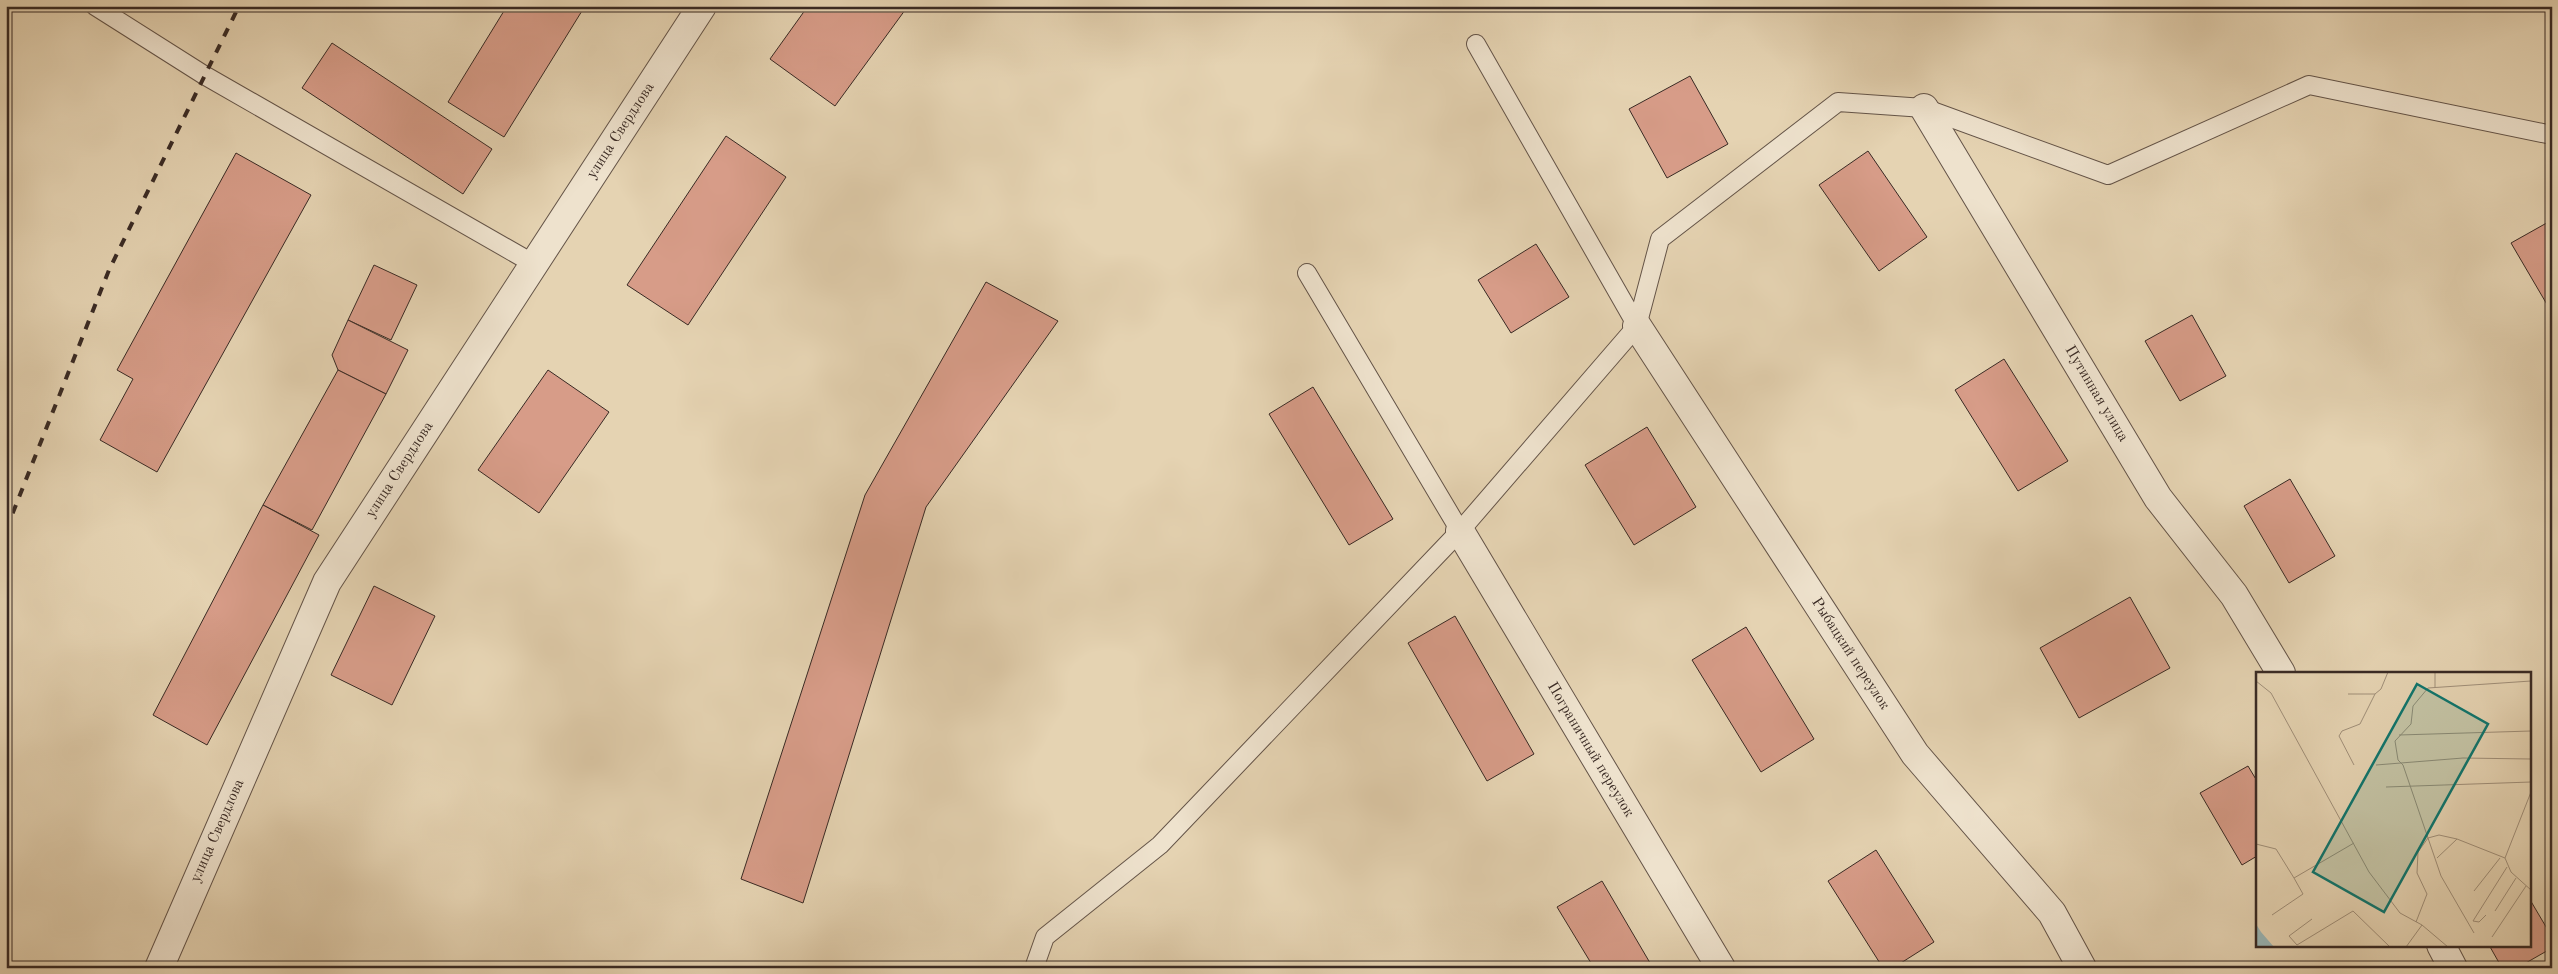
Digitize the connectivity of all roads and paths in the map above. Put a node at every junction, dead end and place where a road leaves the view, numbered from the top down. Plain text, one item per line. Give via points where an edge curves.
1 (94, 6) edge
2 (702, 6) edge
3 (1476, 44) dead end
4 (1924, 108) junction
5 (2552, 134) edge
6 (534, 264) junction
7 (1307, 274) dead end
8 (1637, 326) junction
9 (1460, 532) junction
10 (2280, 672) edge
11 (2441, 946) edge
12 (159, 968) edge
13 (1034, 968) edge
14 (1721, 968) edge
15 (2082, 968) edge
16 (2453, 968) edge

1 - 6 lane via 204,75
2 - 6 street, улица Свердлова
3 - 8 lane
4 - 5 lane via 2108,175 2308,84
4 - 8 lane via 1838,102 1660,240
4 - 10 street, Путинная улица via 2158,498 2234,595
6 - 12 street, улица Свердлова via 327,582
7 - 9 lane
8 - 9 lane
8 - 15 street, Рыбацкий переулок via 1915,754 2052,913
9 - 13 lane via 1160,845 1045,937
9 - 14 street, Пограничный переулок
11 - 16 street

